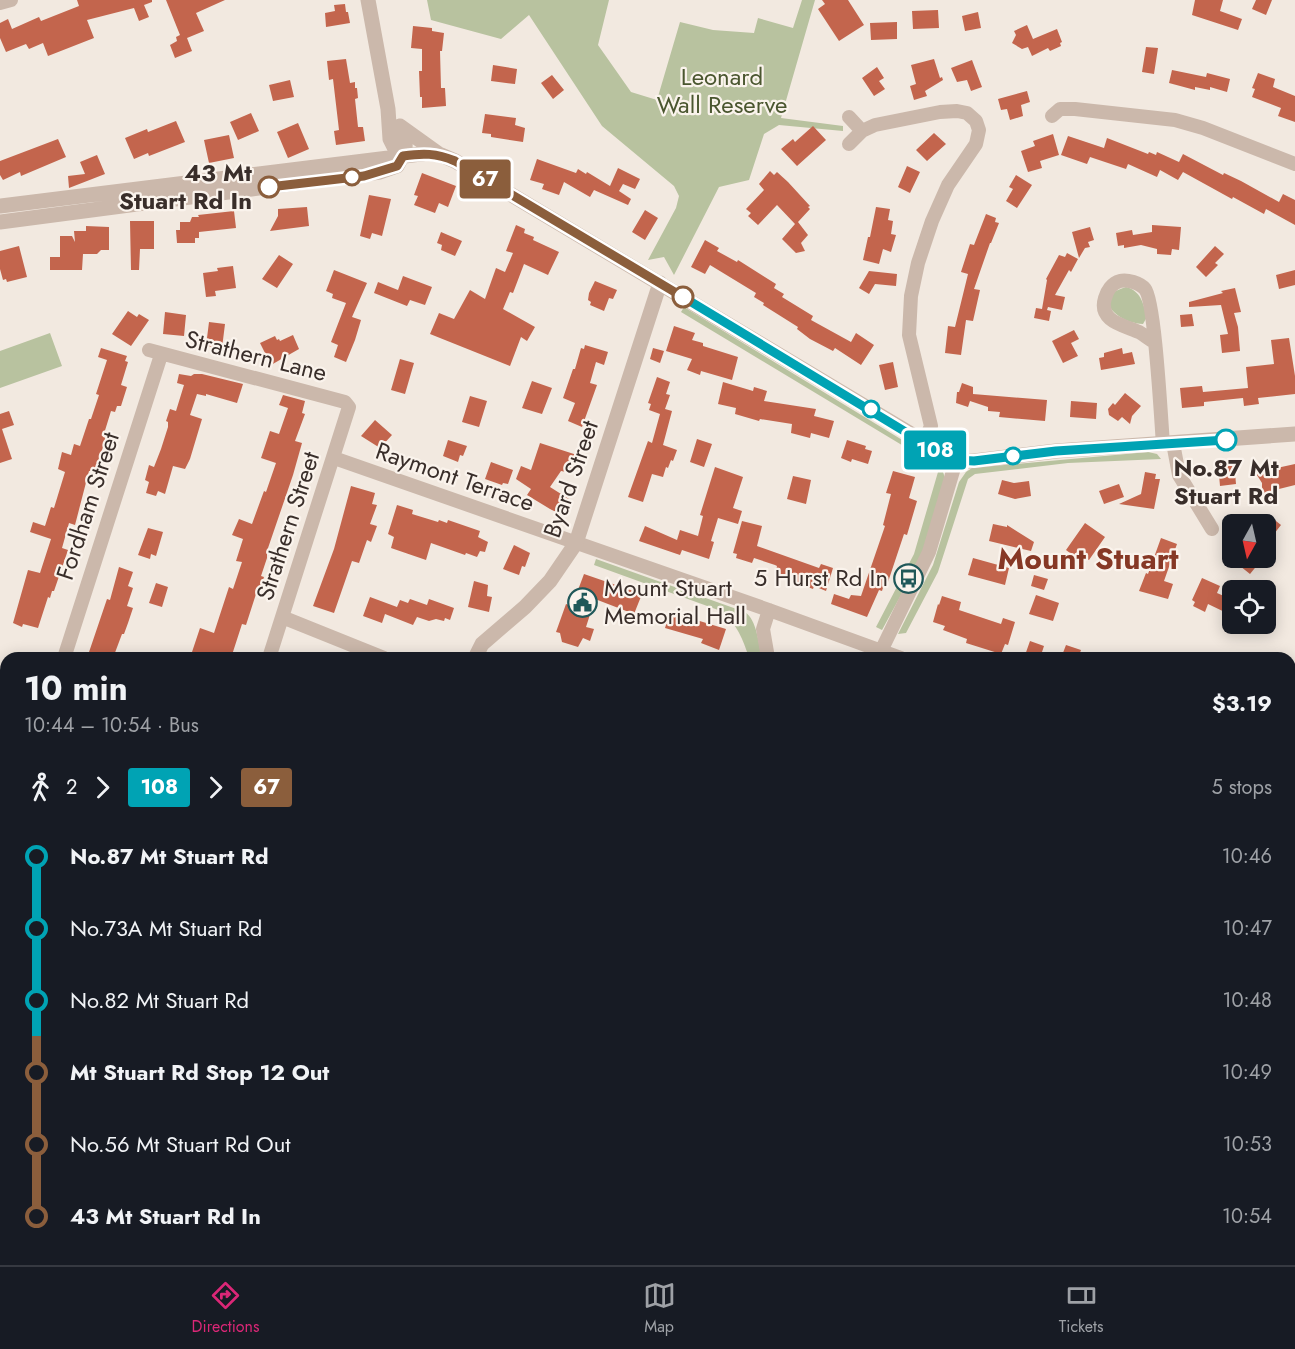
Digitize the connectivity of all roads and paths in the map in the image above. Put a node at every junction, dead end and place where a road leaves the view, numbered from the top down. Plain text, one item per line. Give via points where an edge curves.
1 (11, 0) edge
2 (368, 0) edge
3 (0, 3) edge
4 (388, 109) junction
5 (1052, 116) dead end
6 (849, 117) dead end
7 (401, 128) junction
8 (862, 131) junction
9 (849, 144) dead end
10 (441, 155) junction
11 (403, 156) junction
12 (1295, 164) edge
13 (0, 206) edge
14 (0, 222) edge
15 (660, 284) junction
16 (1154, 342) junction
17 (155, 358) joint
18 (349, 407) joint
19 (1295, 434) edge
20 (924, 443) junction
21 (1168, 444) junction
22 (334, 458) junction
23 (956, 460) junction
24 (1212, 528) dead end
25 (576, 543) junction
26 (769, 610) junction
27 (282, 617) junction
28 (881, 651) junction
29 (65, 652) edge
30 (271, 652) edge
31 (369, 652) edge
32 (478, 652) edge
33 (767, 652) edge
34 (884, 652) edge

1 - 3 street
2 - 4 street
4 - 7 street
4 - 11 street via 390,139
5 - 12 street via 1060,109 1076,109 1175,120
6 - 8 street
7 - 10 street
7 - 11 street via 406,147
8 - 9 street
8 - 20 street via 875,124 957,111 967,113 979,130 976,144 948,185 936,213 911,296 909,335 931,426
10 - 11 street
10 - 15 street
11 - 13 street
11 - 14 street via 397,166 364,176
15 - 20 street
15 - 25 street, Byard Street
16 - 16 street via 1110,319 1104,301 1112,286 1130,281 1144,287 1150,298
16 - 21 street
17 - 18 street, Strathern Lane via 345,402
17 - 29 street, Fordham Street
18 - 22 street, Strathern Street
19 - 21 street
20 - 23 street
21 - 23 street
21 - 24 street via 1179,475
22 - 25 street, Raymont Terrace
22 - 27 street, Strathern Street
23 - 28 street via 928,552
25 - 26 street, Raymont Terrace
25 - 32 street, Byard Street via 550,581
26 - 28 street, Raymont Terrace
26 - 33 street via 763,629
27 - 30 street, Strathern Street
27 - 31 street
28 - 34 street, Raymont Terrace

